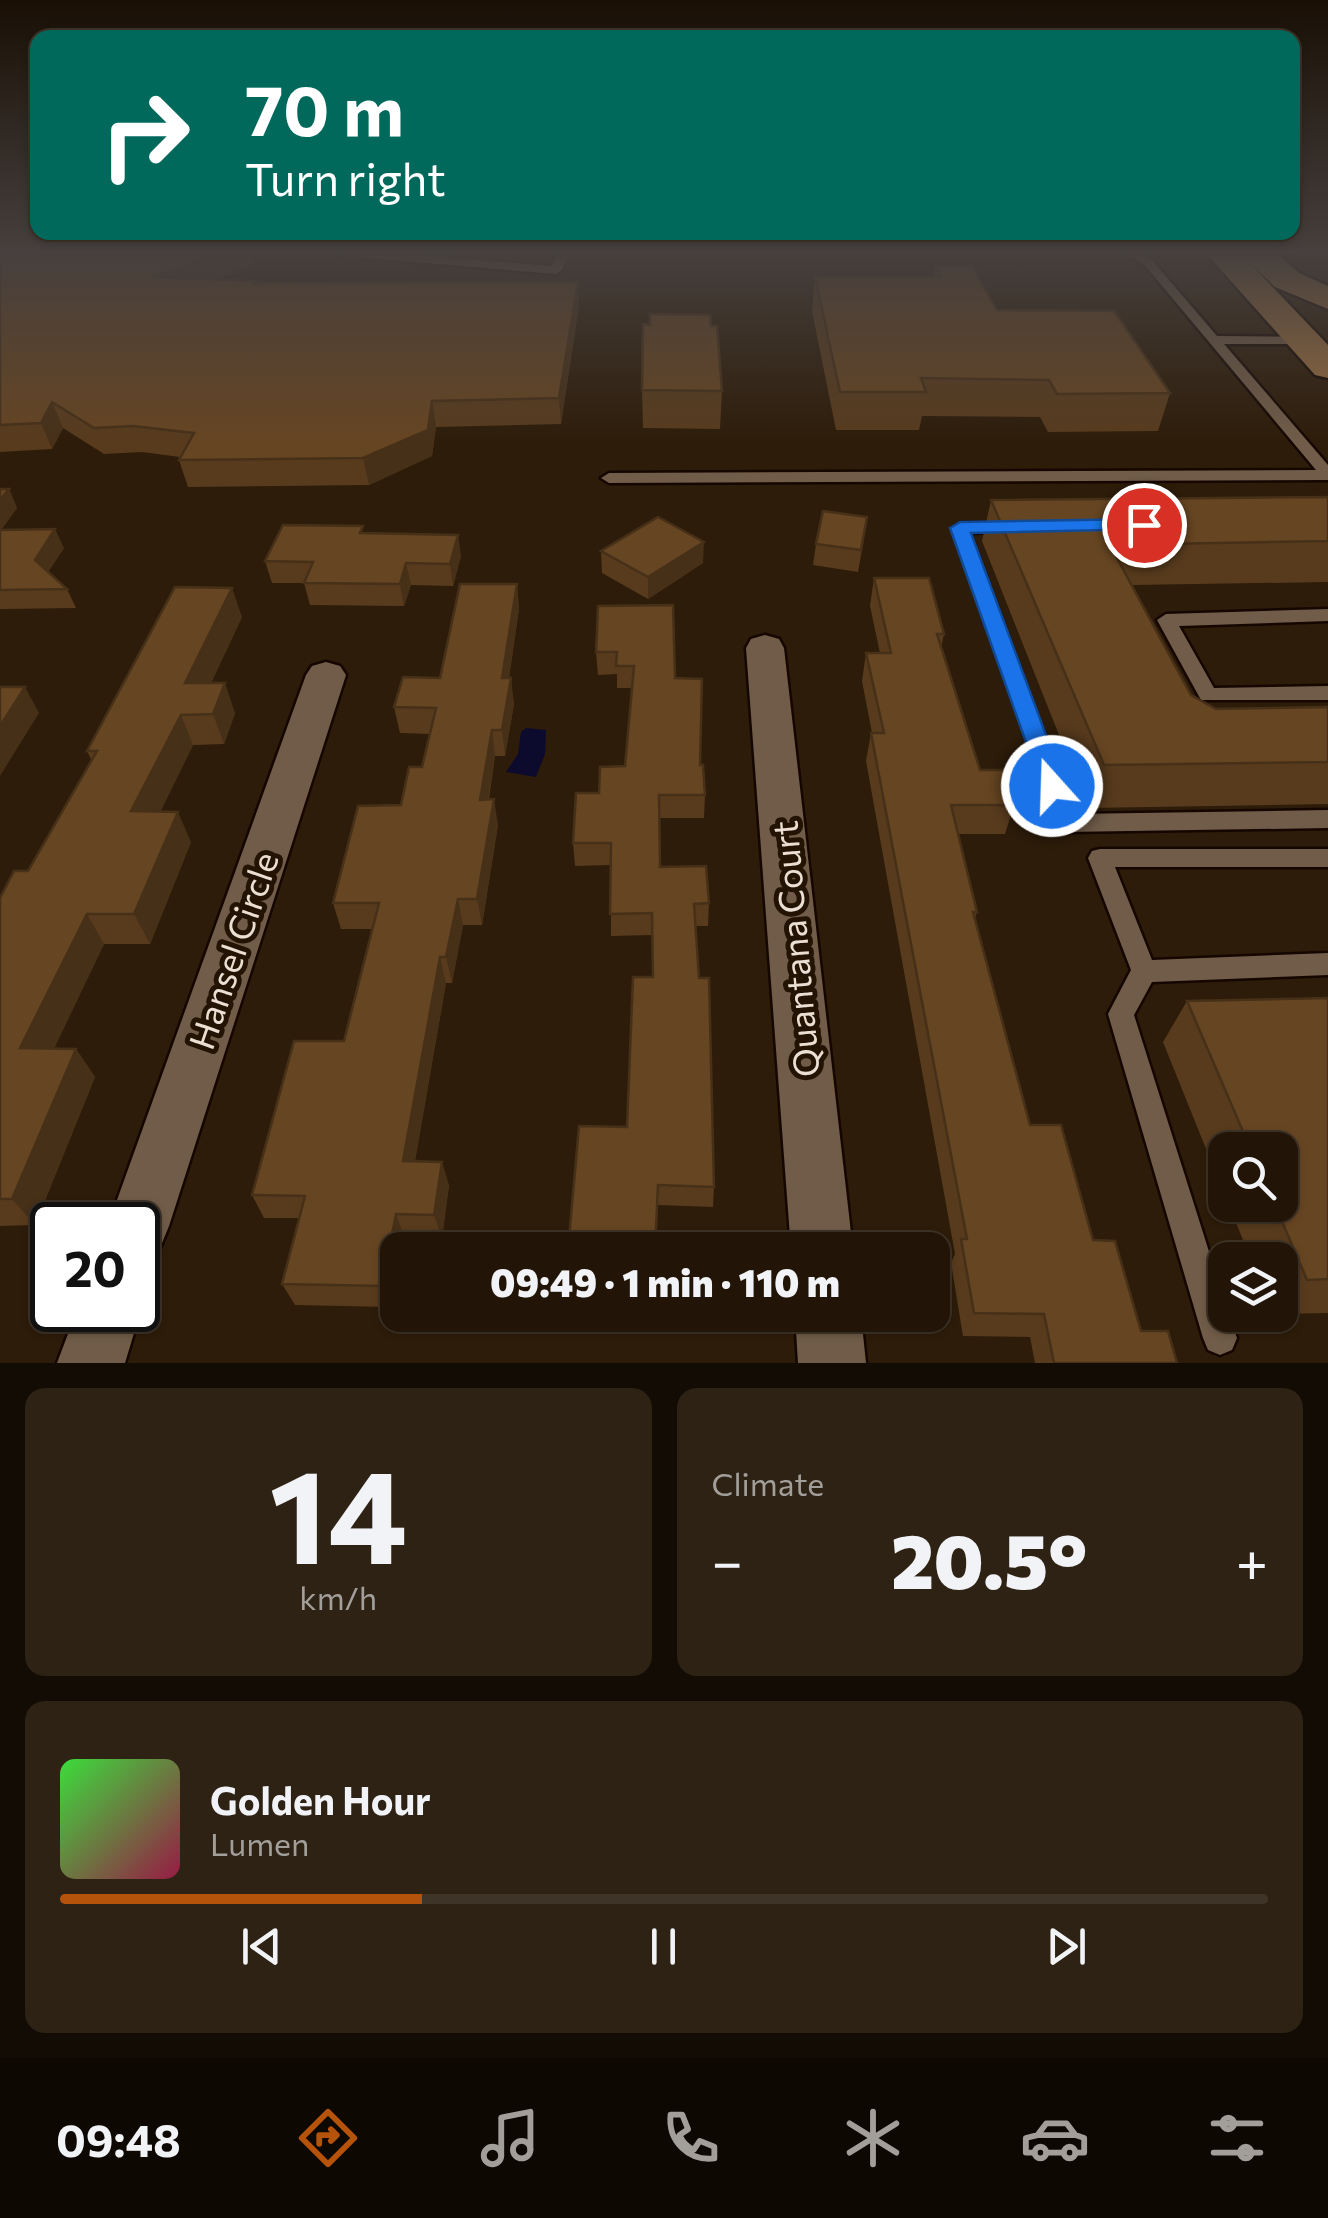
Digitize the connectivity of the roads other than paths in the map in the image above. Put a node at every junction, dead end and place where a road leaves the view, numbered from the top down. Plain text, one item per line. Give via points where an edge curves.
1 (1193, 316) edge
2 (1279, 316) edge
3 (1213, 340) junction
4 (1302, 340) junction
5 (1328, 367) edge
6 (1327, 475) edge
7 (608, 478) dead end
8 (1037, 527) edge
9 (1328, 615) edge
10 (765, 648) dead end
11 (326, 674) dead end
12 (1328, 693) edge
13 (1328, 818) edge
14 (1328, 858) edge
15 (1328, 964) edge
16 (1144, 971) junction
17 (146, 1202) edge
18 (820, 1232) edge
19 (101, 1332) edge
20 (829, 1332) edge
21 (1220, 1338) dead end
22 (90, 1363) edge
23 (832, 1363) edge

1 - 3 lane
2 - 4 main road
3 - 4 lane
3 - 6 lane
4 - 5 main road
6 - 7 lane
8 - 13 lane via 960,528 1066,823
9 - 12 lane via 1166,620 1208,695
10 - 18 street, Quantana Court
11 - 17 street, Hansel Circle
14 - 16 lane via 1100,858
15 - 16 lane
16 - 21 lane via 1121,1014
19 - 22 street
20 - 23 street

